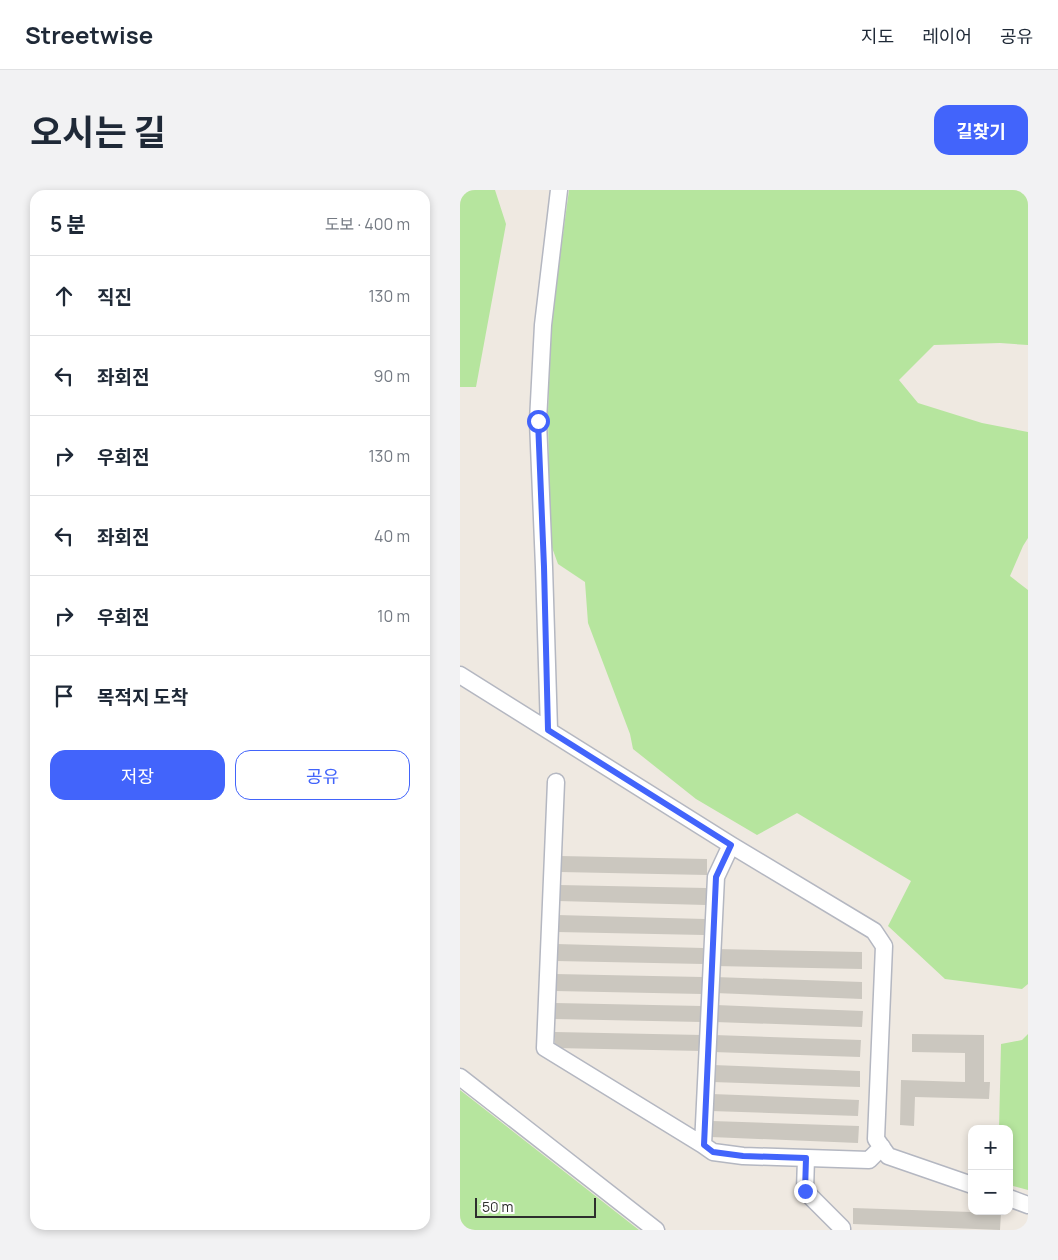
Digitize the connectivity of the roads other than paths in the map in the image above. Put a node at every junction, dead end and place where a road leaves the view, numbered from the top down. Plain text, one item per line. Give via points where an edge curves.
1 (558, 190) edge
2 (460, 675) edge
3 (548, 730) junction
4 (556, 782) dead end
5 (731, 845) junction
6 (460, 1077) edge
7 (704, 1145) junction
8 (882, 1147) junction
9 (806, 1158) junction
10 (968, 1185) edge
11 (1013, 1199) edge
12 (1028, 1205) edge
13 (656, 1230) edge
14 (842, 1230) edge

1 - 3 street via 538,421
2 - 3 street
3 - 5 street
4 - 7 street via 545,1048
5 - 7 street via 716,877
5 - 8 street via 874,931 884,946 876,1139
6 - 13 street
7 - 9 street via 713,1152 743,1156
8 - 9 street via 869,1160
8 - 10 street via 888,1156
9 - 14 street via 805,1191
11 - 12 street

